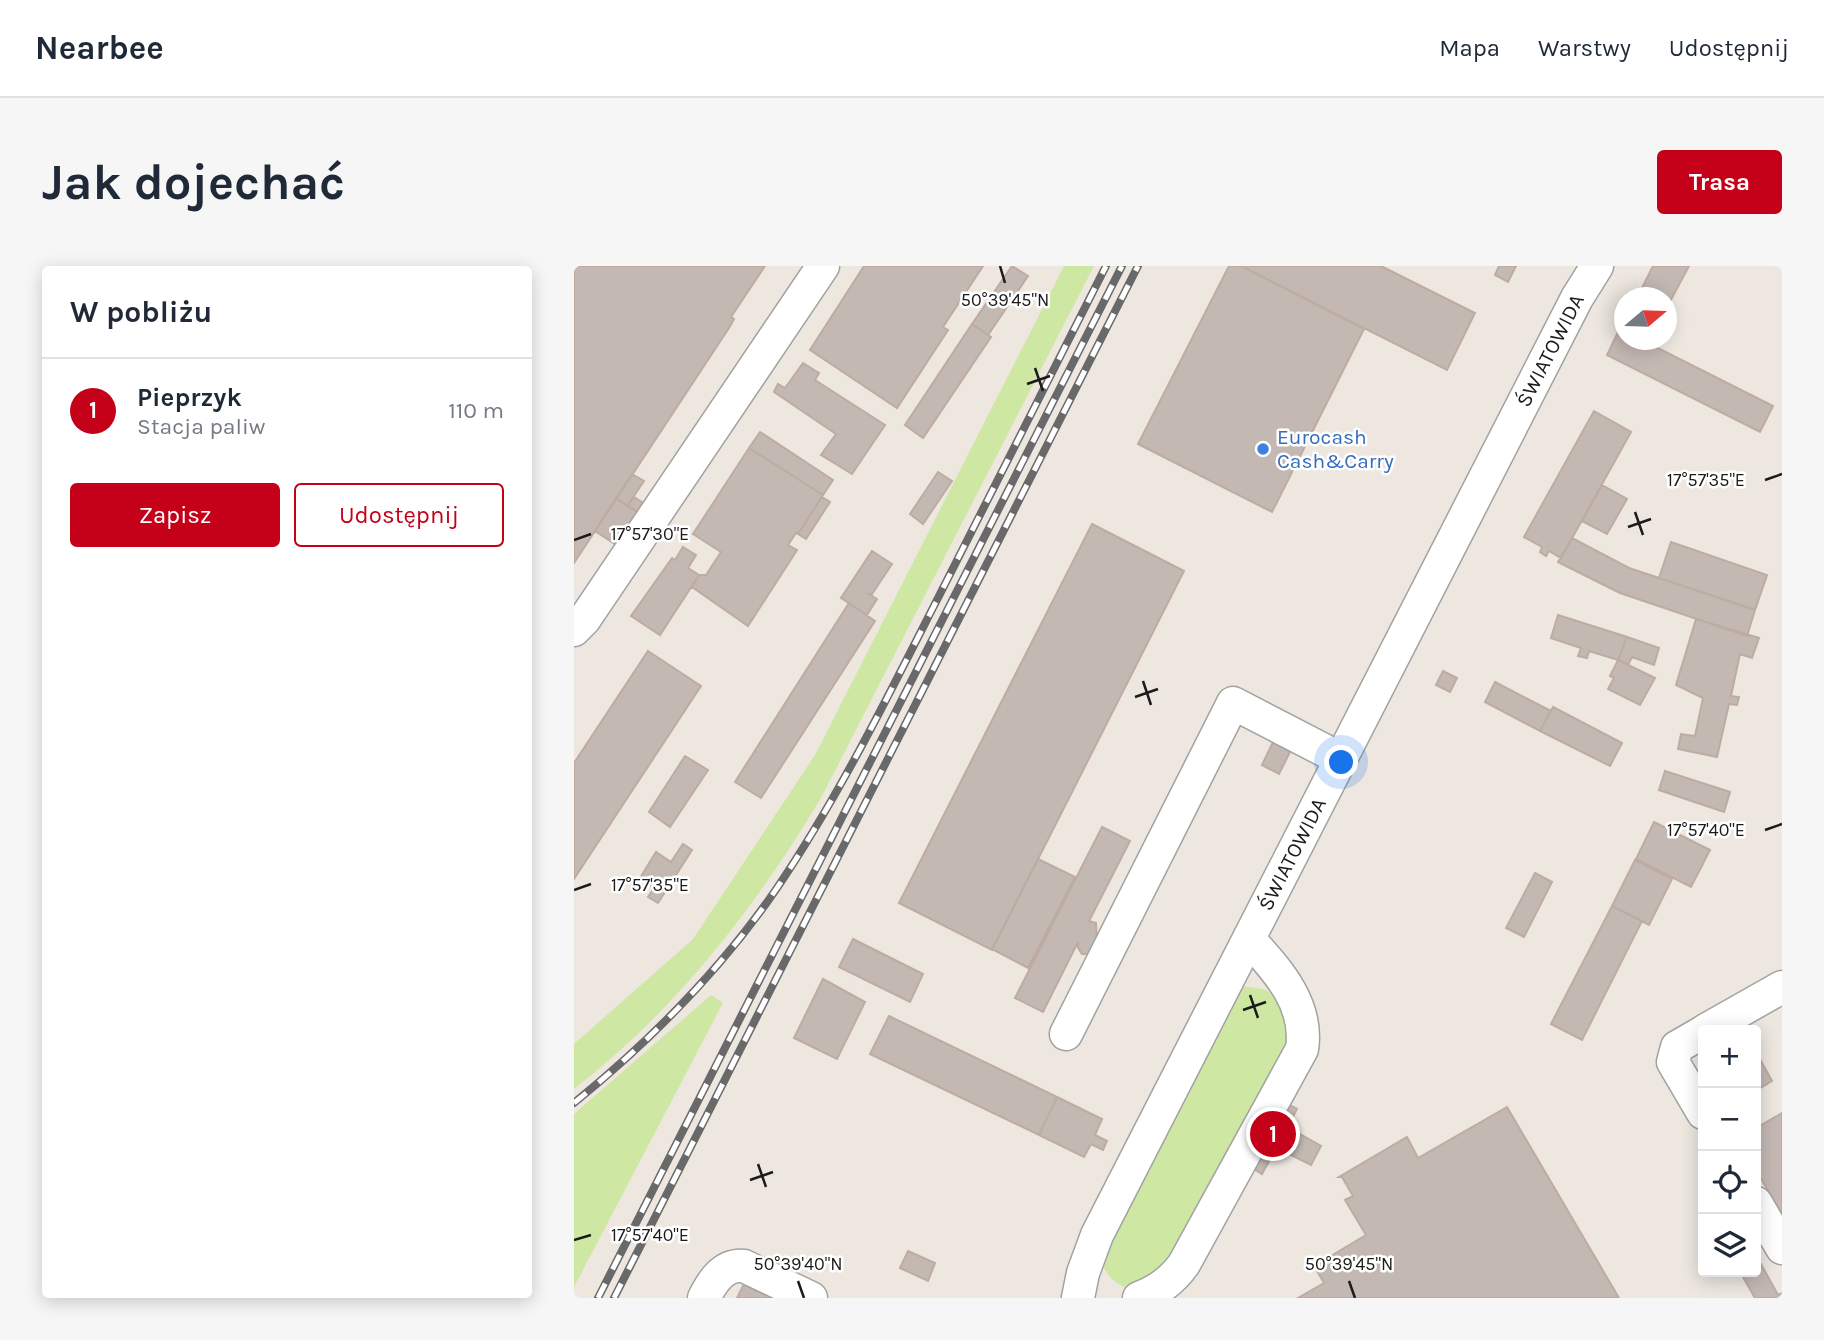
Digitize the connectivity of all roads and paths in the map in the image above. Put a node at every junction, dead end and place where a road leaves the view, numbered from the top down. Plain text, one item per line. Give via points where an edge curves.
1 (823, 266) edge
2 (1597, 266) edge
3 (574, 630) edge
4 (1341, 758) junction
5 (1249, 939) junction
6 (1782, 987) edge
7 (1716, 1025) edge
8 (1066, 1034) dead end
9 (1698, 1035) edge
10 (1698, 1104) edge
11 (1761, 1212) edge
12 (1782, 1248) edge
13 (704, 1298) edge
14 (811, 1298) edge
15 (1078, 1298) edge
16 (1139, 1298) edge

1 - 3 street
2 - 4 street, ŚWIATOWIDA
4 - 5 street, ŚWIATOWIDA
4 - 8 street via 1233,703
5 - 15 street, ŚWIATOWIDA via 1097,1235
5 - 16 street via 1291,992 1302,1021 1302,1049 1184,1264 1170,1281
6 - 7 street
9 - 10 street via 1677,1047 1673,1062
11 - 12 street
13 - 14 street via 720,1273 736,1265

